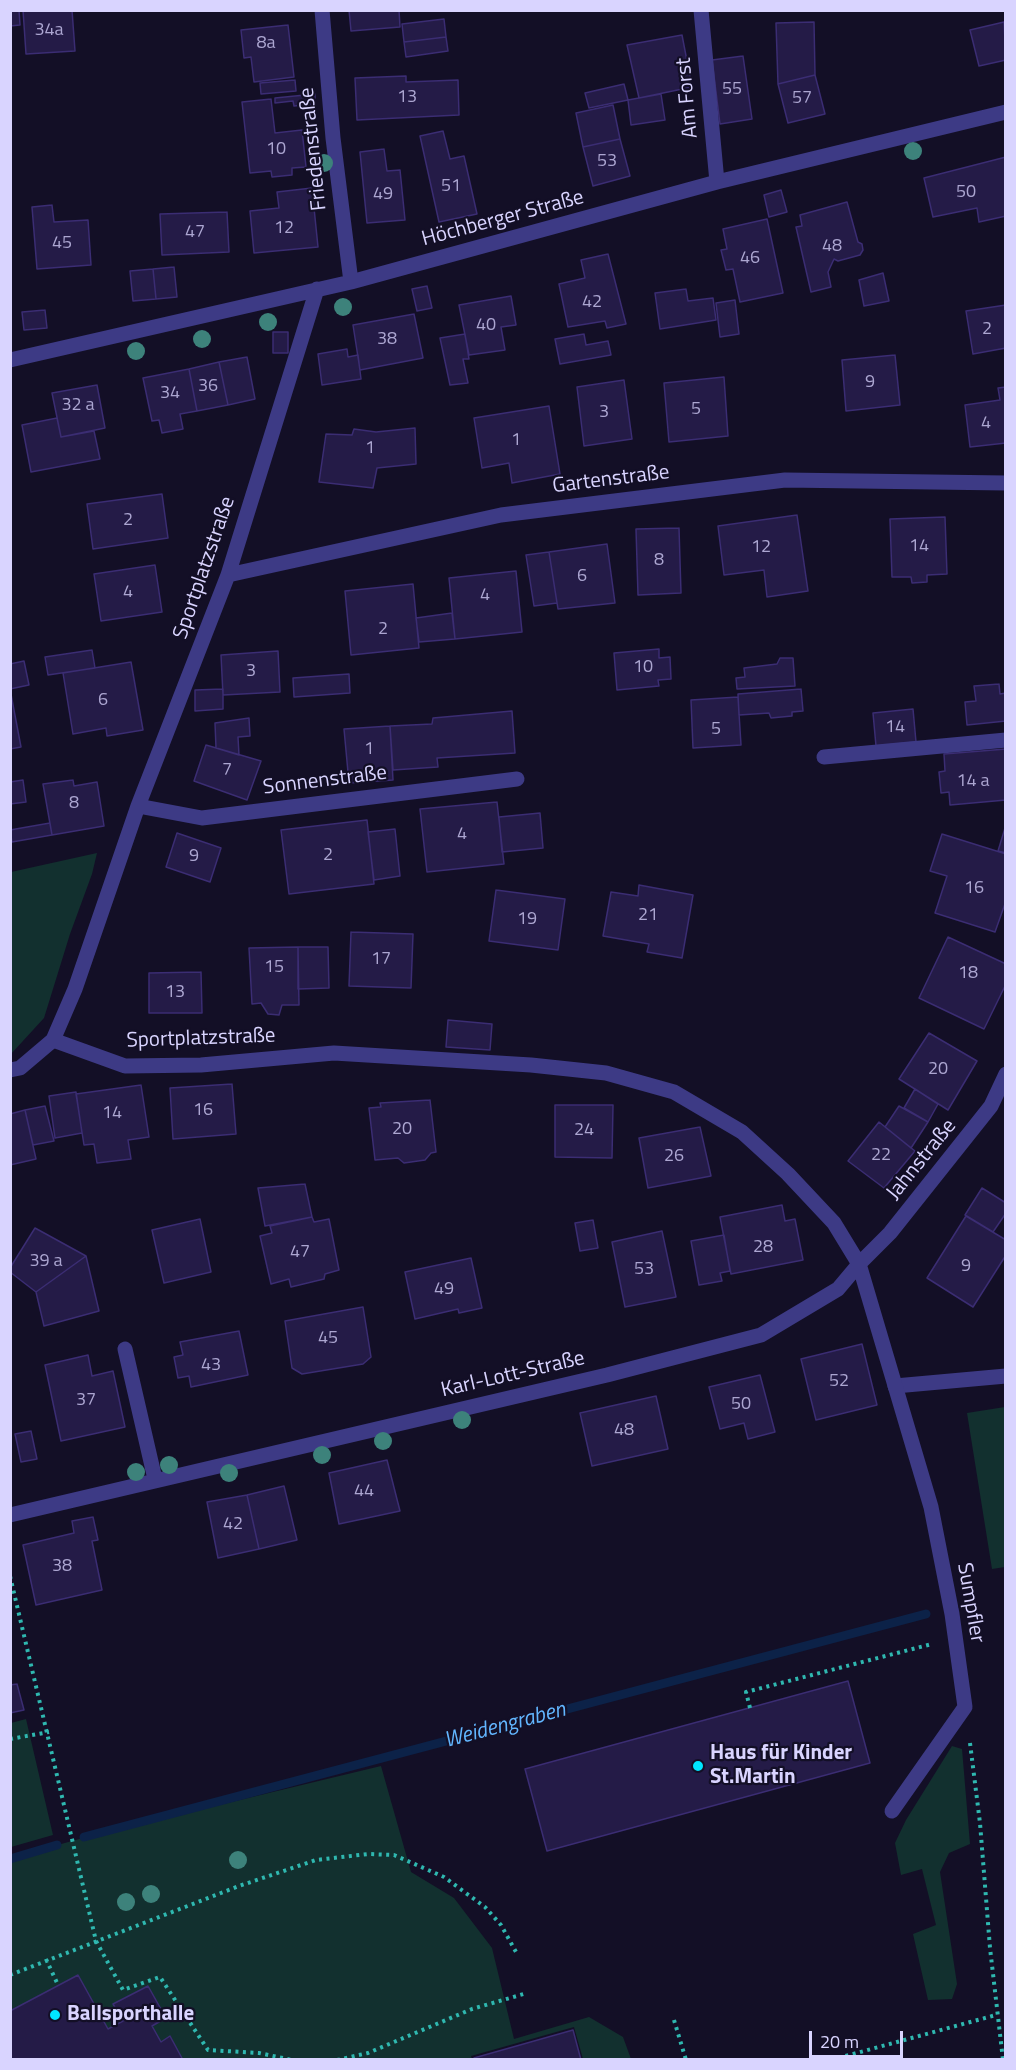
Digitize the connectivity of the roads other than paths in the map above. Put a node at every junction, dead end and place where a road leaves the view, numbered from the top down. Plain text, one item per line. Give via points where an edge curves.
1 (322, 10) edge
2 (701, 10) edge
3 (1005, 111) edge
4 (717, 182) junction
5 (351, 282) junction
6 (317, 289) junction
7 (10, 360) edge
8 (1005, 483) edge
9 (228, 575) junction
10 (1005, 740) edge
11 (824, 757) dead end
12 (517, 779) dead end
13 (138, 806) junction
14 (53, 1040) junction
15 (10, 1070) edge
16 (1005, 1074) edge
17 (859, 1264) junction
18 (124, 1349) dead end
19 (1005, 1376) edge
20 (894, 1386) junction
21 (155, 1479) junction
22 (10, 1515) edge
23 (892, 1811) dead end

1 - 5 street, Friedenstraße
2 - 4 street, Am Forst
3 - 4 street, Höchberger Straße
4 - 5 street, Höchberger Straße
5 - 6 street, Höchberger Straße
6 - 7 street, Höchberger Straße
6 - 9 street, Sportplatzstraße
8 - 9 street, Gartenstraße via 785,480 501,515
9 - 13 street, Sportplatzstraße
10 - 11 street
12 - 13 street, Sonnenstraße via 202,818
13 - 14 street, Sportplatzstraße via 75,989
14 - 15 street via 20,1068
14 - 17 street, Sportplatzstraße via 124,1066 201,1065 334,1053 606,1073 674,1092 742,1132 834,1223
16 - 17 street, Jahnstraße via 992,1106 890,1233
17 - 20 street, Sumpfler
17 - 21 street, Karl-Lott-Straße via 838,1289 761,1335 607,1375
18 - 21 street
19 - 20 street
20 - 23 street, Sumpfler via 932,1507 965,1707
21 - 22 street, Karl-Lott-Straße

